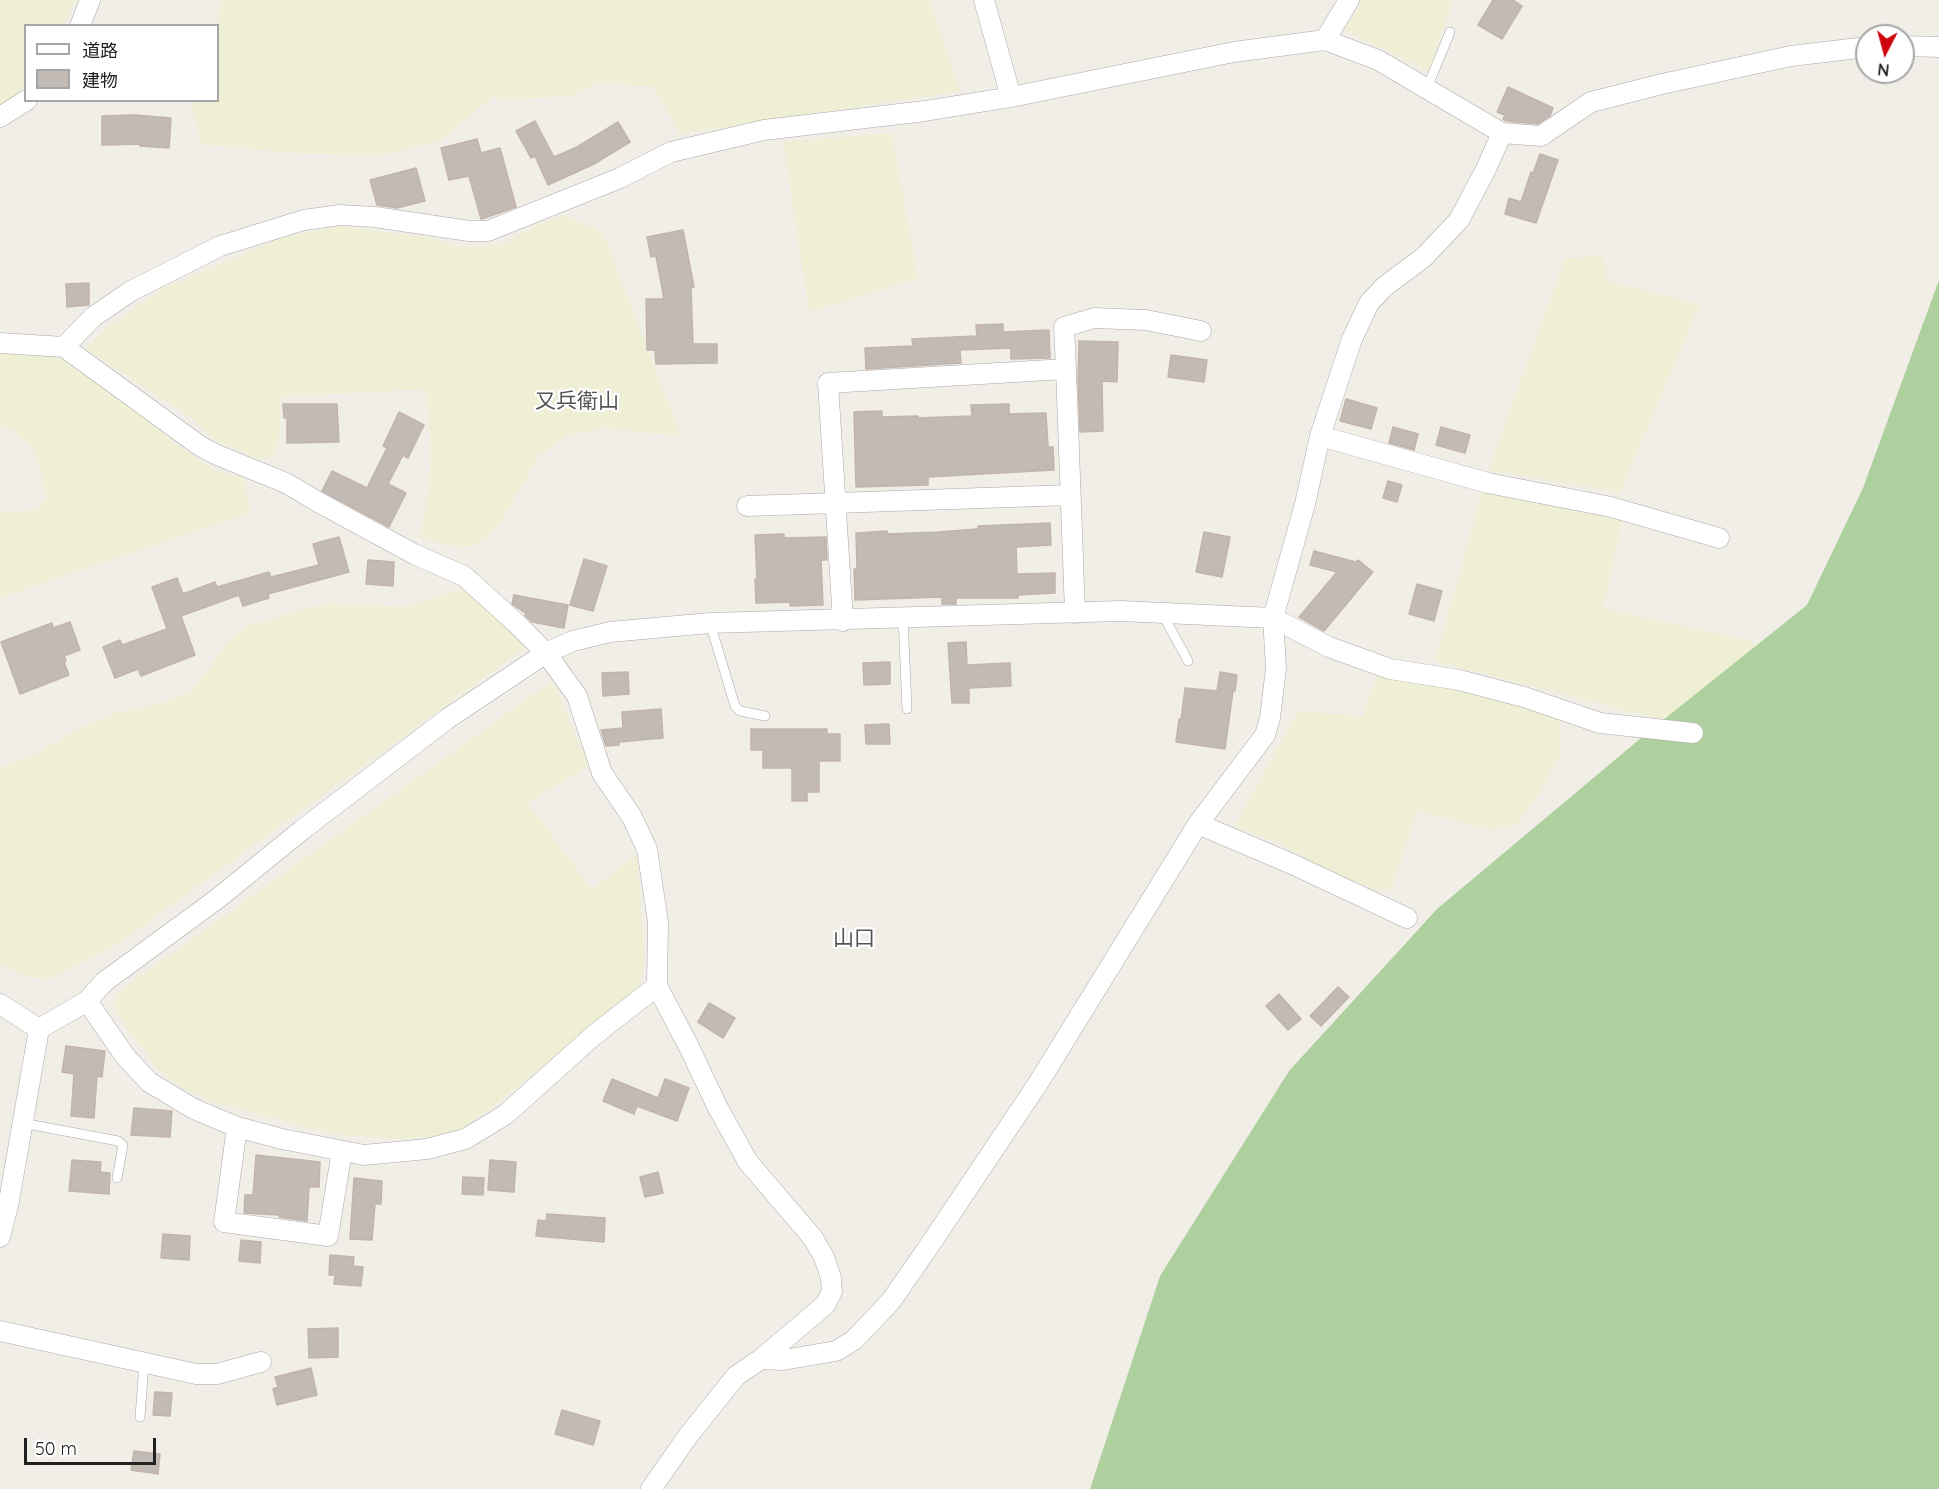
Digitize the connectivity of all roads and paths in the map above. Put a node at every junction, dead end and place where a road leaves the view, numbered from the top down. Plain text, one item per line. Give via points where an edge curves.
1 (90, 0) edge
2 (984, 0) edge
3 (1348, 0) edge
4 (81, 24) edge
5 (1450, 32) dead end
6 (1325, 40) junction
7 (1915, 46) edge
8 (1939, 47) edge
9 (1855, 48) edge
10 (1427, 88) junction
11 (1011, 97) junction
12 (24, 102) edge
13 (0, 117) edge
14 (1502, 133) junction
15 (1201, 331) dead end
16 (0, 343) edge
17 (64, 347) junction
18 (1066, 369) junction
19 (1320, 436) junction
20 (1070, 495) junction
21 (837, 502) junction
22 (747, 506) dead end
23 (1719, 538) dead end
24 (1161, 612) junction
25 (1075, 613) junction
26 (903, 617) junction
27 (1273, 618) junction
28 (843, 621) junction
29 (710, 623) junction
30 (546, 653) junction
31 (1188, 661) dead end
32 (907, 709) dead end
33 (765, 716) dead end
34 (1693, 733) dead end
35 (1198, 824) junction
36 (1407, 918) dead end
37 (657, 987) junction
38 (87, 1001) junction
39 (0, 1004) edge
40 (39, 1029) junction
41 (22, 1124) junction
42 (237, 1127) junction
43 (342, 1151) junction
44 (117, 1178) dead end
45 (0, 1237) edge
46 (0, 1331) edge
47 (760, 1359) junction
48 (261, 1362) dead end
49 (144, 1363) junction
50 (140, 1417) dead end
51 (651, 1489) edge

1 - 4 street
2 - 11 street
3 - 6 street
5 - 10 lane
6 - 10 street via 1378,60
6 - 11 street via 1234,52
7 - 8 street
9 - 14 street via 1791,56 1591,102 1542,136
10 - 14 street
11 - 17 street via 764,130 671,152 620,178 488,231 375,217 340,215 304,220 220,246 131,291 93,317
12 - 13 street
14 - 19 street via 1459,220 1424,257 1369,303 1352,339
15 - 18 street via 1146,320 1094,318 1064,327
16 - 17 street
17 - 30 street via 209,451 286,483 414,554 464,576
18 - 20 street
18 - 21 street via 828,383
19 - 23 street via 1488,483 1611,507
19 - 27 street
20 - 21 street
20 - 25 street
21 - 22 street
21 - 28 street
24 - 25 street
24 - 27 street
24 - 31 lane
25 - 26 street
26 - 28 street
26 - 32 lane
27 - 34 street via 1329,647 1390,669 1459,680 1600,723
27 - 35 street via 1276,668 1265,735
28 - 29 street
29 - 30 street via 610,632
29 - 33 lane via 735,705 740,711
30 - 37 street via 577,696 602,773 632,817 647,849 658,921
30 - 38 street via 447,719 104,982
35 - 36 street
35 - 47 street via 1037,1085 891,1301 854,1340 836,1351 783,1360
37 - 43 street via 593,1036 505,1114 465,1139 427,1149 364,1155
37 - 47 street via 748,1162 813,1238 831,1278 832,1292 825,1305
38 - 40 street
38 - 42 street via 125,1056 149,1082 194,1109
39 - 40 street
40 - 41 street
41 - 44 lane via 118,1141 123,1145
41 - 45 street
42 - 43 street
42 - 43 street via 224,1222 327,1236
46 - 49 street
47 - 51 street via 736,1376
48 - 49 street via 217,1374 196,1374
49 - 50 lane

